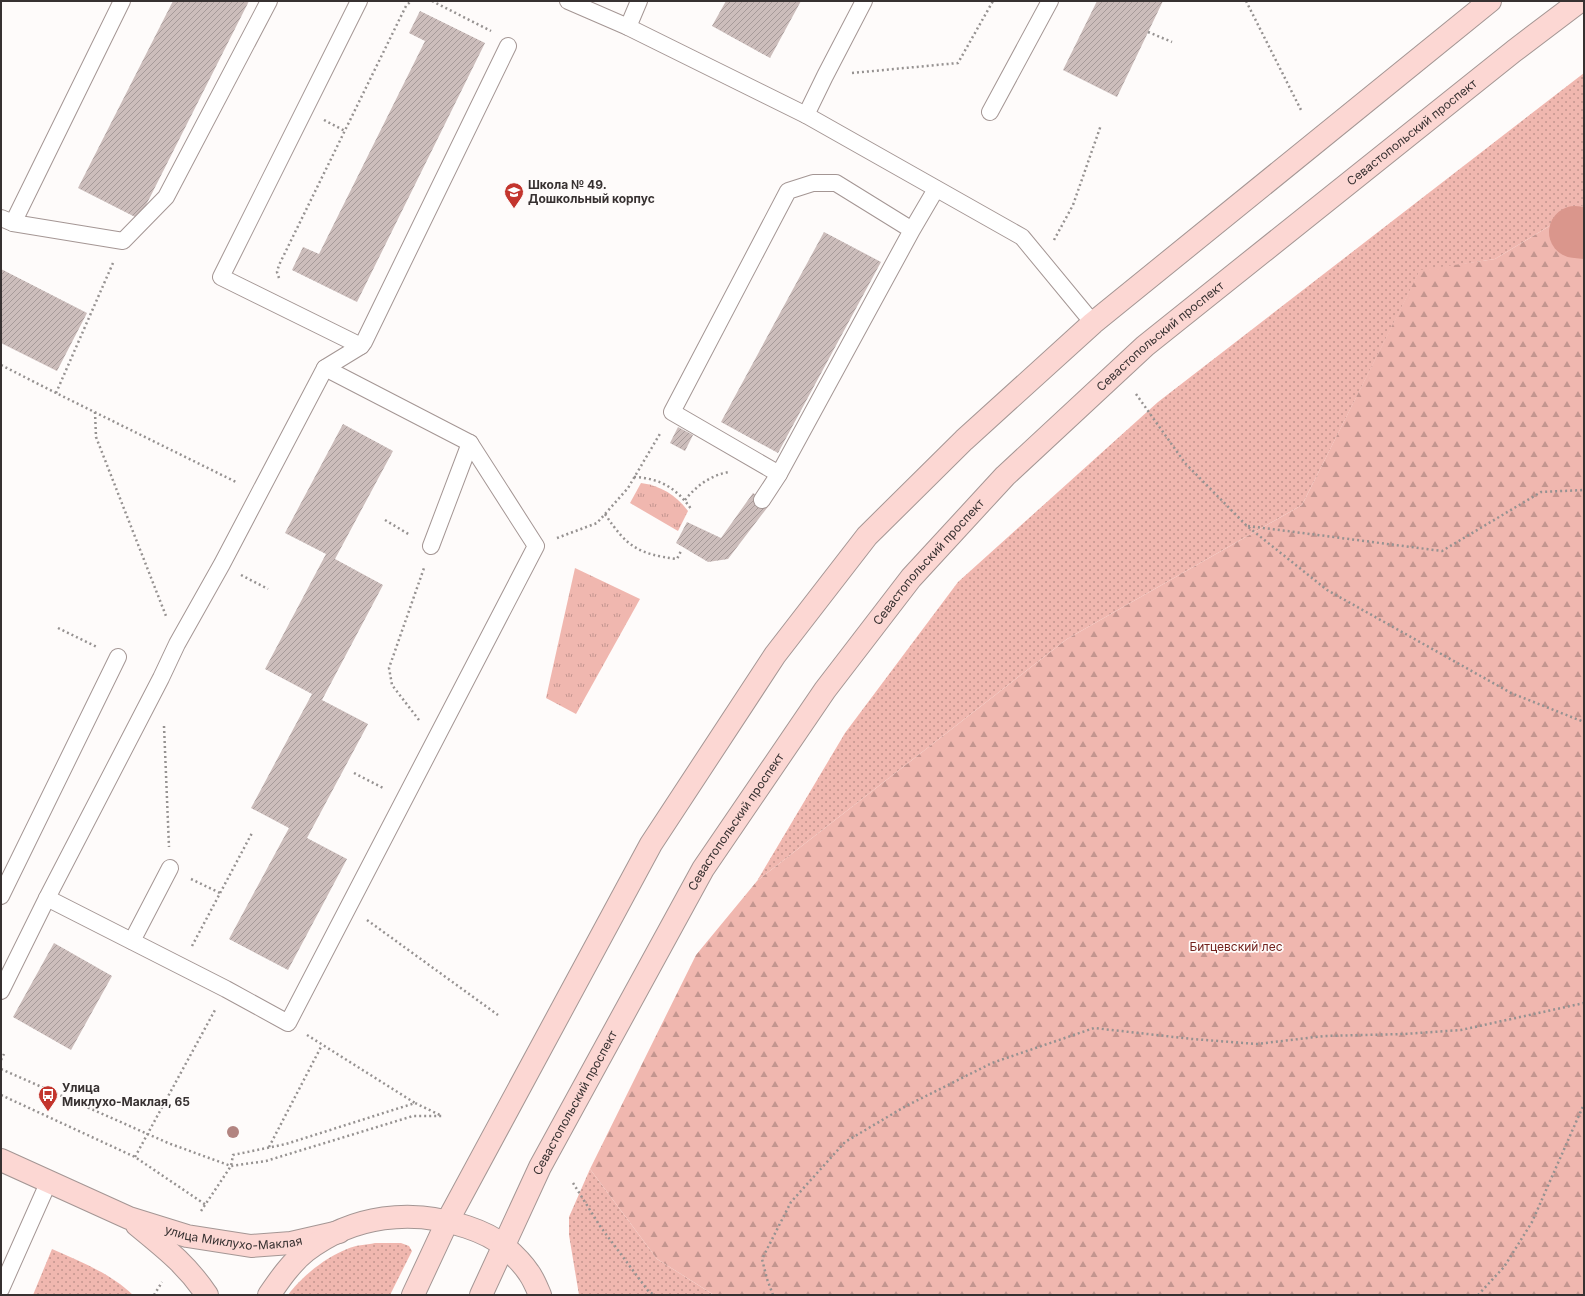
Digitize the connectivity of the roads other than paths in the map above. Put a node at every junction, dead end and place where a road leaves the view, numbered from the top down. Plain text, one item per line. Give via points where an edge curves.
1 (122, 1) edge
2 (269, 1) edge
3 (359, 1) edge
4 (568, 1) edge
5 (639, 1) edge
6 (864, 1) edge
7 (1050, 1) edge
8 (1490, 1) edge
9 (1580, 1) edge
10 (628, 27) junction
11 (508, 46) road end
12 (990, 112) dead end
13 (806, 115) junction
14 (936, 189) junction
15 (7, 221) edge
16 (912, 230) junction
17 (1093, 323) junction
18 (361, 346) junction
19 (324, 368) junction
20 (470, 443) junction
21 (779, 474) junction
22 (762, 500) dead end
23 (431, 546) road end
24 (118, 657) dead end
25 (170, 868) road end
26 (1, 896) edge
27 (47, 898) junction
28 (132, 941) junction
29 (1, 991) edge
30 (1, 1160) edge
31 (49, 1181) junction
32 (129, 1218) junction
33 (448, 1220) junction
34 (339, 1232) junction
35 (504, 1246) junction
36 (1, 1289) edge
37 (207, 1295) edge
38 (269, 1295) edge
39 (413, 1295) edge
40 (481, 1295) edge
41 (540, 1295) edge

1 - 15 lane
2 - 15 lane via 166,197 123,241
3 - 18 lane via 221,277
4 - 10 lane
5 - 10 lane
6 - 13 lane
7 - 12 lane
8 - 17 main road
9 - 35 main road, Севастопольский проспект via 1145,346 1005,476 912,578 825,690 703,869 540,1167
10 - 13 lane
11 - 18 lane
13 - 14 lane
14 - 16 lane
14 - 17 lane via 1022,238
16 - 21 lane
16 - 21 lane via 836,183 812,183 788,191 672,412
17 - 33 main road via 964,440 867,536 775,655 651,844
18 - 19 lane
19 - 20 lane
19 - 27 lane via 222,564 177,644
20 - 23 lane
20 - 28 lane via 536,546 288,1023
21 - 22 lane
24 - 26 lane
25 - 28 lane
27 - 28 lane
27 - 29 lane
30 - 31 main road, улица Миклухо-Маклая
31 - 32 main road, улица Миклухо-Маклая
31 - 36 lane
32 - 34 main road, улица Миклухо-Маклая via 187,1236 251,1246 291,1243
32 - 37 main road, улица Миклухо-Маклая via 176,1257
33 - 34 main road via 411,1216 374,1219
33 - 35 main road via 477,1231
33 - 39 main road
34 - 38 main road via 306,1251 282,1276
35 - 40 main road, Севастопольский проспект
35 - 41 main road via 530,1274

